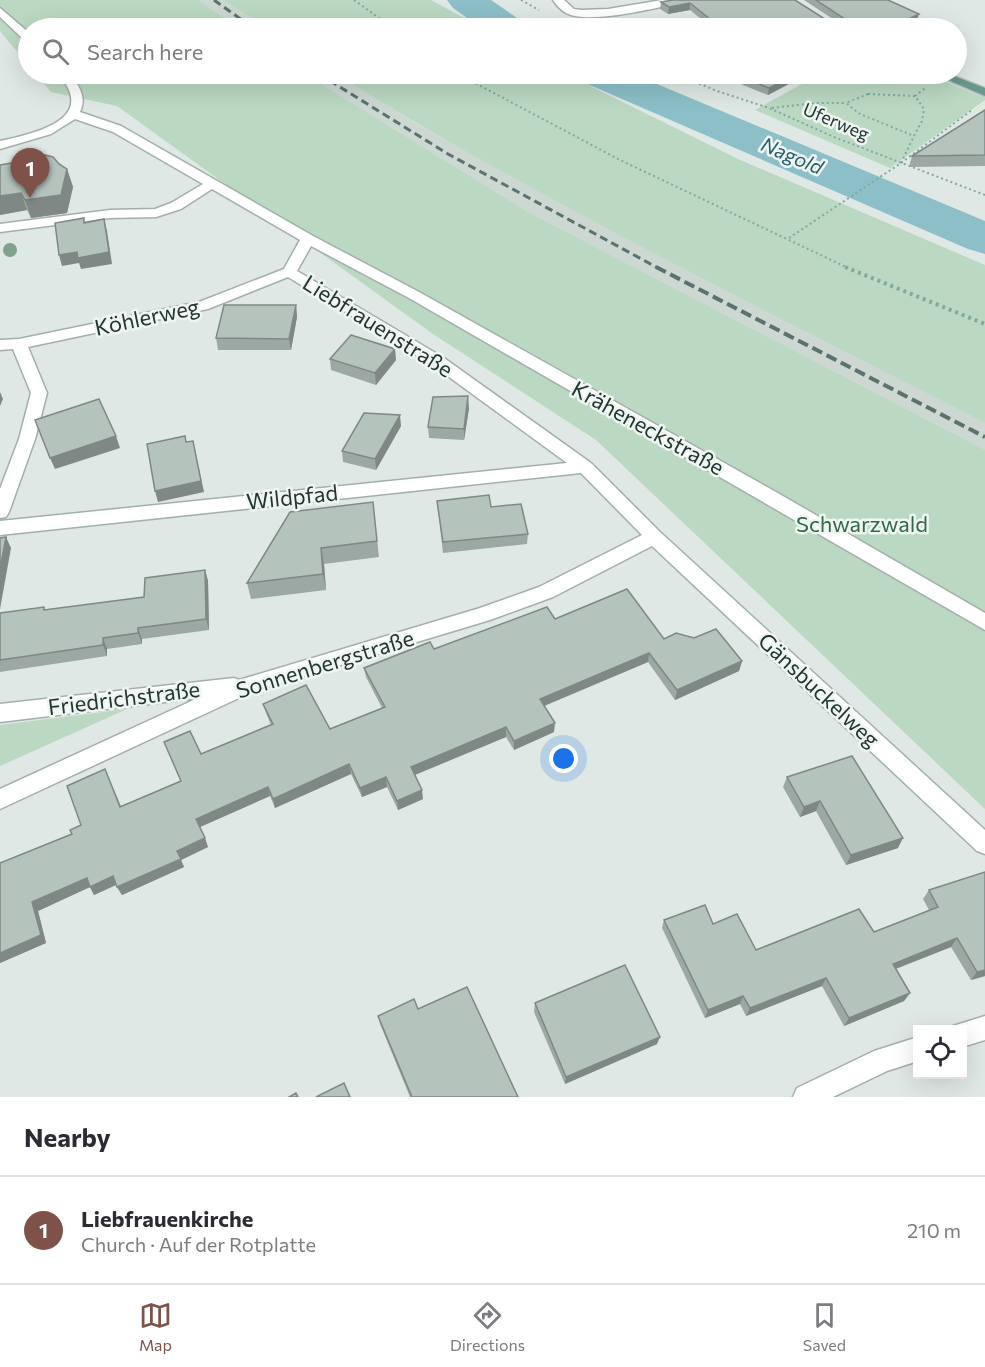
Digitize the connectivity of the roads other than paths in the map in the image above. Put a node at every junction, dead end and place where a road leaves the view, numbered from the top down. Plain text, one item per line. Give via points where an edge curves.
1 (558, 0) edge
2 (680, 0) edge
3 (0, 10) edge
4 (18, 28) edge
5 (73, 84) edge
6 (965, 84) edge
7 (985, 92) edge
8 (73, 114) junction
9 (0, 145) edge
10 (212, 184) junction
11 (0, 228) edge
12 (309, 239) junction
13 (290, 272) junction
14 (19, 344) junction
15 (0, 345) edge
16 (585, 467) junction
17 (0, 512) edge
18 (0, 528) edge
19 (654, 537) junction
20 (985, 622) edge
21 (249, 684) junction
22 (0, 713) edge
23 (0, 799) edge
24 (985, 844) edge
25 (985, 1028) edge
26 (967, 1034) edge
27 (913, 1051) edge
28 (806, 1097) edge

1 - 2 street via 574,13 591,14
3 - 4 street
5 - 8 street via 79,96
6 - 7 main road
8 - 9 street via 39,135
8 - 10 street, Liebfrauenstraße via 117,129
10 - 11 street via 156,213 110,214
10 - 12 street, Liebfrauenstraße
12 - 13 street, Liebfrauenstraße
12 - 20 street, Kräheneckstraße via 657,432
13 - 14 street, Köhlerweg via 203,306
13 - 16 street, Liebfrauenstraße via 439,362
14 - 15 street, Köhlerweg
14 - 17 street via 39,393
16 - 18 street, Wildpfad
16 - 19 street, Liebfrauenstraße
19 - 21 street, Sonnenbergstraße via 546,591 483,615
19 - 24 street, Gänsbuckelweg
21 - 22 street, Friedrichstraße
21 - 23 street, Sonnenbergstraße
25 - 26 street
27 - 28 street via 883,1060

